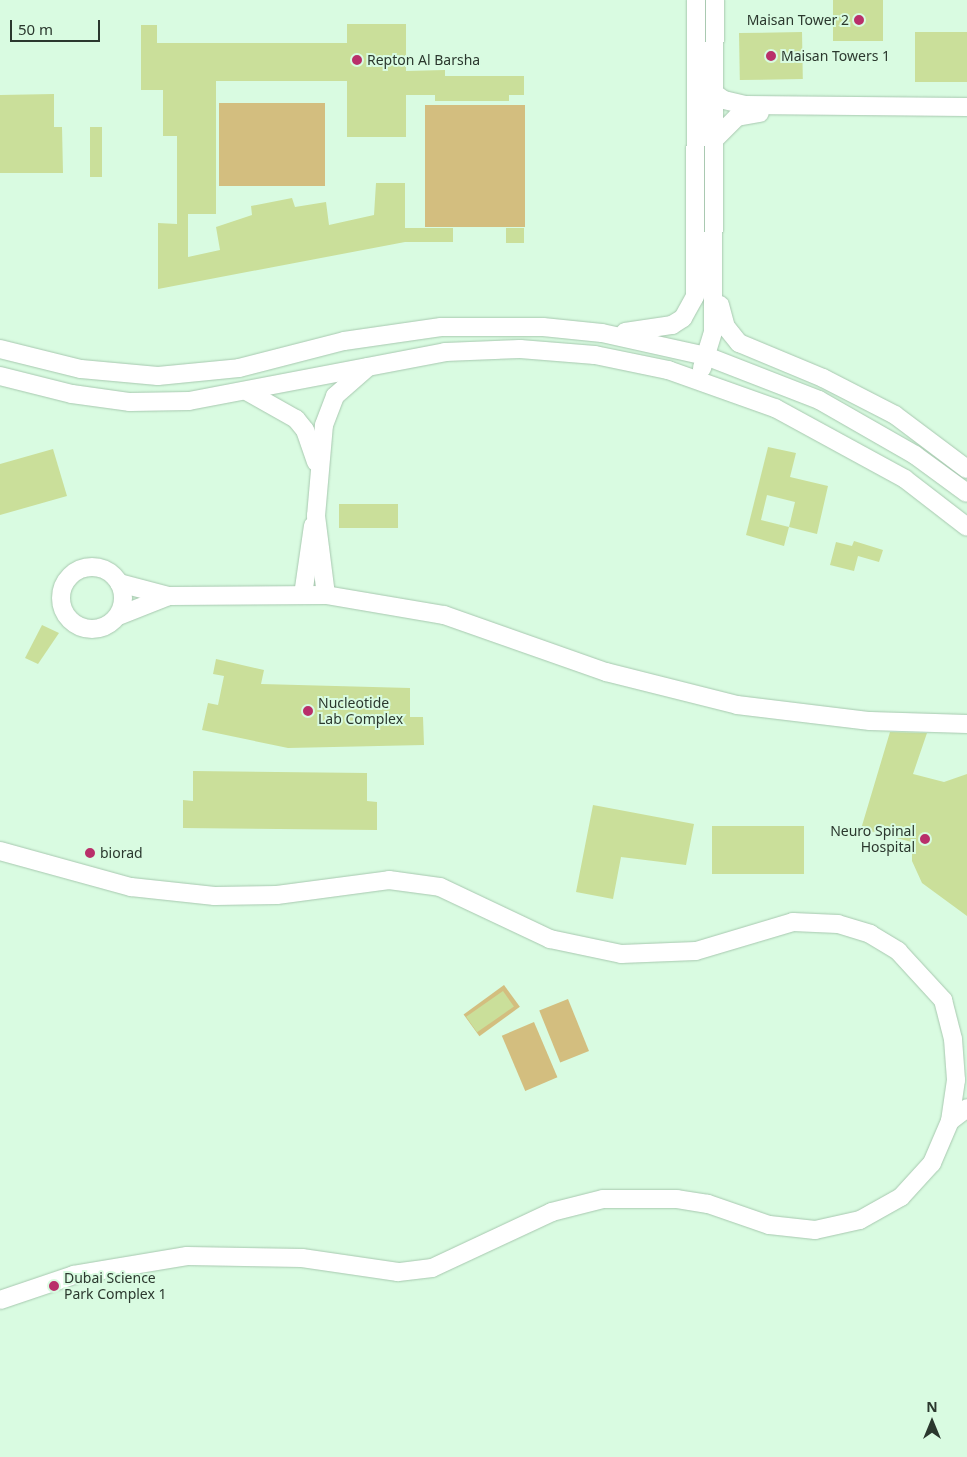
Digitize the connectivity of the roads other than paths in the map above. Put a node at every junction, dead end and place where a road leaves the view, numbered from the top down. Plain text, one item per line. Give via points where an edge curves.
1 (696, 0) edge
2 (715, 0) edge
3 (697, 77) junction
4 (716, 96) junction
5 (833, 106) junction
6 (967, 107) edge
7 (717, 136) junction
8 (714, 275) junction
9 (713, 332) junction
10 (602, 334) junction
11 (0, 349) edge
12 (706, 356) junction
13 (371, 364) junction
14 (0, 376) edge
15 (699, 379) junction
16 (248, 392) junction
17 (819, 400) junction
18 (895, 415) junction
19 (865, 425) junction
20 (317, 468) junction
21 (967, 469) edge
22 (967, 493) edge
23 (316, 516) junction
24 (967, 527) edge
25 (119, 583) junction
26 (304, 595) junction
27 (326, 595) junction
28 (169, 596) junction
29 (118, 616) junction
30 (967, 724) edge
31 (0, 851) edge
32 (943, 1000) junction
33 (967, 1033) edge
34 (967, 1108) edge
35 (950, 1121) junction
36 (0, 1300) edge

1 - 3 street
2 - 4 street
3 - 4 street
3 - 10 street via 695,296 682,318 672,325
4 - 5 street via 746,105
4 - 7 street
5 - 6 street
5 - 7 street via 808,112 746,114 729,122
7 - 8 street
8 - 9 street
8 - 18 street via 722,317 732,338
9 - 12 street
9 - 17 street via 732,353 799,381
10 - 11 street via 543,326 441,327 344,341 239,368 158,376 80,369
10 - 12 street
12 - 15 street
12 - 17 street
13 - 15 street via 445,352 520,349 595,355
13 - 16 street
13 - 20 street via 346,384 328,410
14 - 16 street via 72,394 130,402 189,401
15 - 24 street via 775,408 855,448 906,479
16 - 20 street via 296,419 305,430
17 - 19 street
18 - 19 street
18 - 21 street
19 - 22 street
20 - 23 street
23 - 26 street
23 - 27 street
25 - 28 street
25 - 29 street via 123,606
25 - 29 street via 110,572 89,567 69,576 60,596 68,619 80,628 108,626
26 - 27 street
26 - 28 street
27 - 30 street via 444,615 606,672 736,705 870,721
28 - 29 street
31 - 32 street via 132,887 215,896 277,895 389,880 440,887 550,939 620,954 696,951 793,922 838,924 870,934 898,951
32 - 33 street
32 - 35 street via 953,1040 956,1080
34 - 35 street
35 - 36 street via 932,1163 900,1197 860,1220 815,1230 769,1225 708,1204 670,1198 603,1198 552,1212 432,1268 398,1272 302,1258 187,1256 74,1275

